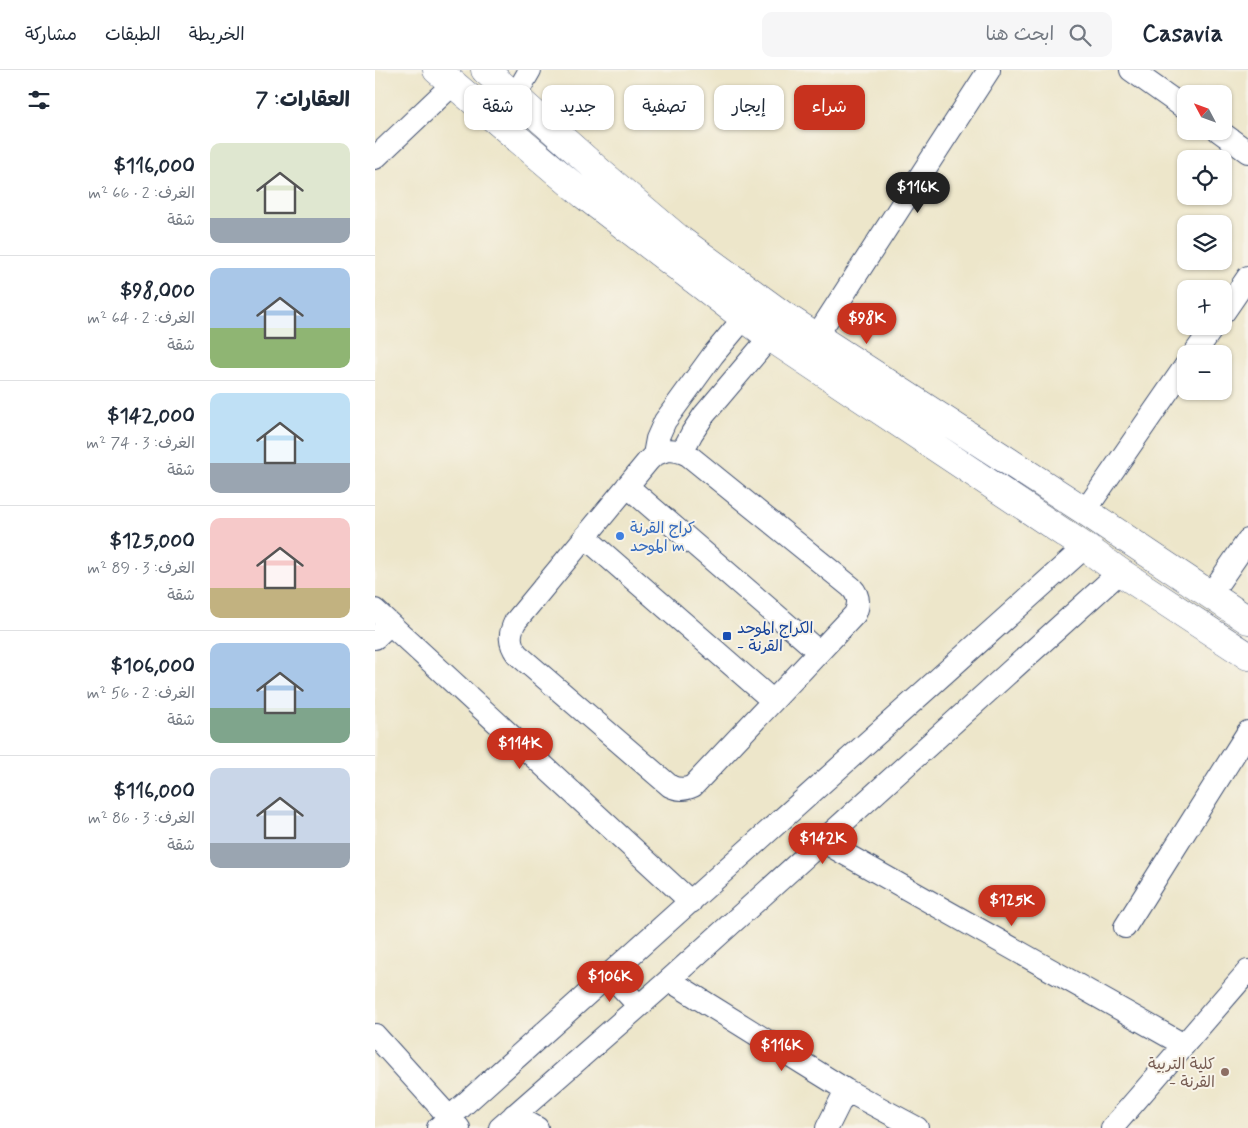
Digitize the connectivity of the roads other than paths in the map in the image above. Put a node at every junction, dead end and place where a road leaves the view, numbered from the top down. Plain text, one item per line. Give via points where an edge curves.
1 (485, 70) edge
2 (530, 70) edge
3 (989, 70) edge
4 (1131, 70) edge
5 (445, 77) edge
6 (502, 85) edge
7 (521, 85) edge
8 (1177, 103) edge
9 (532, 111) edge
10 (1231, 140) edge
11 (1248, 152) edge
12 (375, 158) edge
13 (1248, 277) edge
14 (1232, 300) edge
15 (744, 318) junction
16 (770, 337) junction
17 (816, 337) junction
18 (1177, 378) edge
19 (682, 452) junction
20 (654, 455) junction
21 (627, 486) junction
22 (1085, 511) junction
23 (585, 537) junction
24 (1248, 540) edge
25 (1085, 548) junction
26 (1120, 572) junction
27 (1210, 595) junction
28 (1248, 620) edge
29 (380, 624) edge
30 (819, 652) junction
31 (1248, 656) edge
32 (773, 701) junction
33 (1248, 732) edge
34 (822, 841) junction
35 (691, 902) junction
36 (1125, 927) dead end
37 (1248, 971) edge
38 (610, 975) junction
39 (669, 980) junction
40 (639, 1006) junction
41 (375, 1036) edge
42 (1184, 1045) junction
43 (846, 1090) junction
44 (507, 1122) edge
45 (449, 1125) edge
46 (537, 1128) edge
47 (827, 1128) edge
48 (917, 1128) edge
49 (1112, 1128) edge

1 - 6 main road
2 - 7 street
3 - 17 street
4 - 8 street
5 - 12 street
5 - 15 main road via 584,195
9 - 17 main road via 679,239
10 - 11 street
13 - 14 street
15 - 16 main road
15 - 20 street via 665,421
16 - 19 street via 704,415
16 - 25 main road
17 - 22 main road
18 - 22 street
19 - 20 street via 667,450
19 - 30 street via 855,591 859,601 855,614
20 - 21 street
21 - 23 street
21 - 30 street
22 - 27 main road
23 - 32 street
23 - 32 street via 515,622 510,635 517,654 675,789 693,786
24 - 27 street
25 - 26 main road
25 - 35 street
26 - 31 main road
26 - 34 street
27 - 28 main road
29 - 35 street
30 - 32 street
33 - 36 street
34 - 39 street
34 - 42 street
35 - 38 street
37 - 42 street
38 - 40 street
38 - 45 street
39 - 40 street
39 - 43 street
40 - 44 street
41 - 45 street
42 - 49 street
43 - 47 street
43 - 48 street
44 - 46 street

